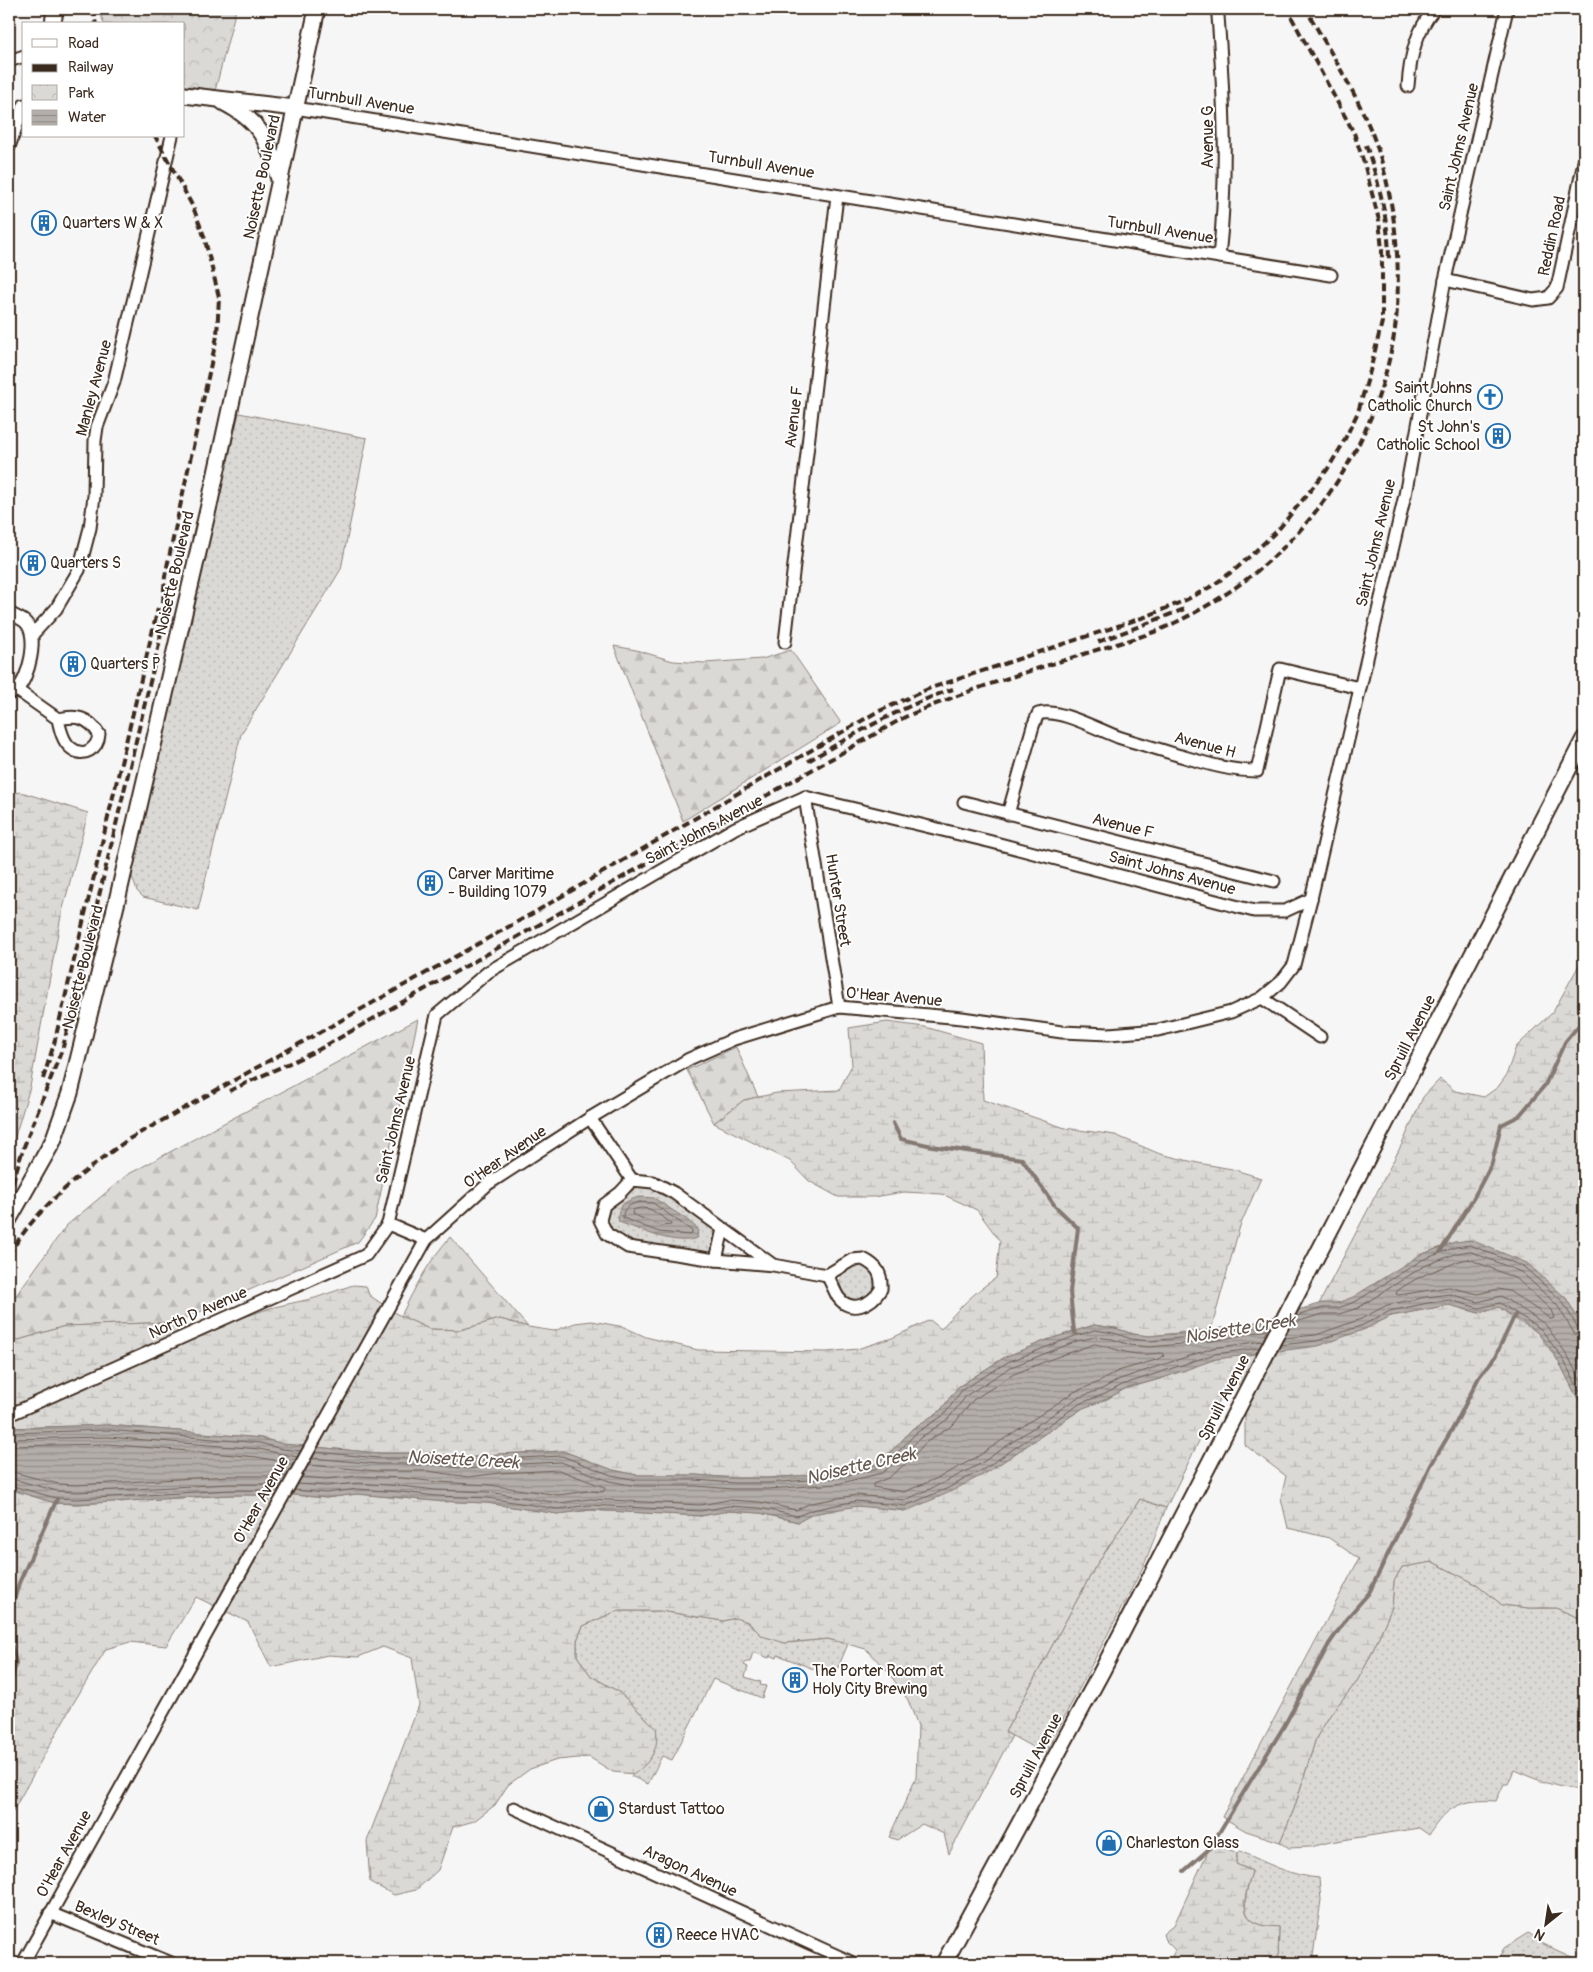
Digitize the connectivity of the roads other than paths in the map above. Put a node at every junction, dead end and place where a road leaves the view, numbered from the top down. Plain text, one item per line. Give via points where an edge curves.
1 (55, 9) edge
2 (317, 9) edge
3 (1434, 9) edge
4 (1507, 9) edge
5 (1218, 16) dead end
6 (53, 22) edge
7 (22, 57) edge
8 (9, 61) edge
9 (1408, 86) dead end
10 (185, 95) edge
11 (218, 99) junction
12 (295, 108) junction
13 (22, 111) edge
14 (172, 138) edge
15 (9, 147) edge
16 (1584, 162) edge
17 (279, 180) junction
18 (837, 196) junction
19 (1219, 257) junction
20 (1331, 275) dead end
21 (1445, 280) junction
22 (9, 613) edge
23 (32, 635) junction
24 (785, 642) dead end
25 (1359, 688) junction
26 (13, 692) edge
27 (58, 720) dead end
28 (1584, 739) edge
29 (805, 797) junction
30 (964, 802) dead end
31 (1008, 814) junction
32 (1274, 881) dead end
33 (1311, 899) junction
34 (1262, 998) junction
35 (839, 1008) junction
36 (1320, 1037) dead end
37 (590, 1118) junction
38 (632, 1180) junction
39 (9, 1219) edge
40 (388, 1224) junction
41 (723, 1228) junction
42 (426, 1240) junction
43 (716, 1260) junction
44 (773, 1265) junction
45 (827, 1275) junction
46 (9, 1415) edge
47 (514, 1808) dead end
48 (50, 1913) junction
49 (23, 1963) edge
50 (171, 1963) edge
51 (853, 1963) edge
52 (944, 1963) edge

1 - 6 street
2 - 12 street, Noisette Boulevard
3 - 9 street via 1414,43
4 - 21 street, Saint Johns Avenue
5 - 19 street, Avenue G via 1224,114 1224,214
7 - 8 street
10 - 11 street, Turnbull Avenue
11 - 12 street, Turnbull Avenue
11 - 17 street via 254,123 263,134
12 - 17 street, Noisette Boulevard
12 - 18 street, Turnbull Avenue
13 - 15 street
14 - 23 street, Manley Avenue via 114,382 97,427 91,520 79,570 56,609
16 - 21 street, Reddin Road via 1557,288 1548,298 1533,300
17 - 39 street, Noisette Boulevard via 210,501 70,1093 53,1141
18 - 19 street, Turnbull Avenue
18 - 24 street, Avenue F
19 - 20 street, Turnbull Avenue
21 - 25 street, Saint Johns Avenue via 1405,495
22 - 23 street via 27,623
23 - 26 street via 32,654 24,679
25 - 31 street, Avenue H via 1280,668 1257,771 1218,767 1118,737 1060,715 1038,714
25 - 33 street, Saint Johns Avenue
26 - 27 street
28 - 52 street, Spruill Avenue via 1102,1671
29 - 33 street, Saint Johns Avenue via 1254,911 1285,911
29 - 35 street, Hunter Street
29 - 40 street, Saint Johns Avenue via 735,828 488,972 437,1015
30 - 31 street, Avenue F
31 - 32 street, Avenue F
33 - 34 street, O'Hear Avenue via 1294,965 1281,982
34 - 35 street, O'Hear Avenue via 1209,1019 1158,1030 1109,1034 1062,1032 962,1018
34 - 36 street
35 - 37 street, O'Hear Avenue via 734,1039 689,1059
37 - 38 street
37 - 42 street, O'Hear Avenue via 488,1184
38 - 41 street via 653,1182 674,1193
38 - 43 street via 604,1205 600,1220 607,1234 628,1247
40 - 42 street
40 - 46 street, North D Avenue via 366,1255
41 - 43 street
41 - 44 street
42 - 48 street, O'Hear Avenue
43 - 44 street
44 - 45 street
45 - 45 street via 839,1298 853,1306 872,1301 881,1289 879,1271 863,1259 852,1260
47 - 51 street, Aragon Avenue
48 - 49 street, O'Hear Avenue
48 - 50 street, Bexley Street

